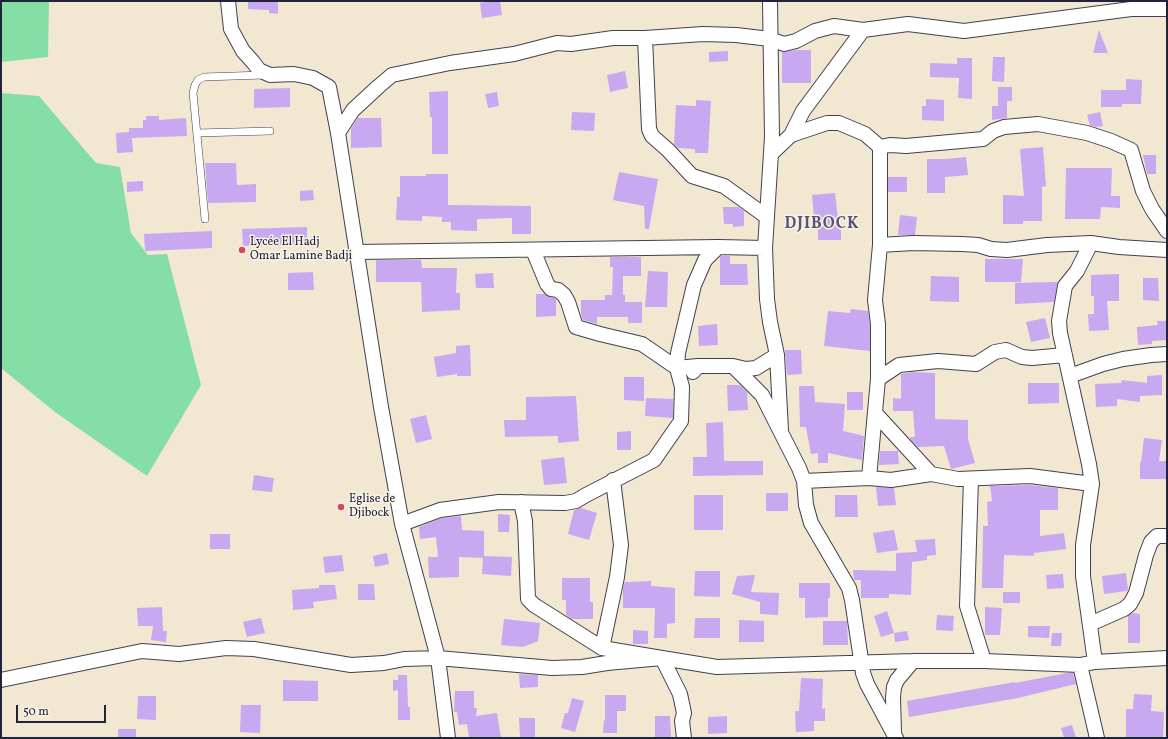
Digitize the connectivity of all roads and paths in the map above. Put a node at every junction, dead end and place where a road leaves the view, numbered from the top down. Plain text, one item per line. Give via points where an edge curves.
1 (228, 1) edge
2 (770, 1) edge
3 (1167, 9) edge
4 (863, 30) junction
5 (645, 38) junction
6 (770, 39) junction
7 (270, 75) junction
8 (270, 131) dead end
9 (197, 133) junction
10 (338, 133) junction
11 (791, 135) junction
12 (880, 147) junction
13 (772, 154) junction
14 (767, 217) junction
15 (206, 219) dead end
16 (1167, 232) edge
17 (1167, 237) edge
18 (1091, 243) junction
19 (880, 245) junction
20 (718, 247) junction
21 (764, 248) junction
22 (533, 250) junction
23 (1161, 250) edge
24 (356, 252) junction
25 (1167, 354) edge
26 (777, 355) junction
27 (1065, 355) junction
28 (698, 366) junction
29 (733, 366) junction
30 (677, 368) junction
31 (1070, 376) junction
32 (878, 378) junction
33 (682, 387) junction
34 (875, 413) junction
35 (781, 430) junction
36 (931, 474) junction
37 (869, 478) junction
38 (970, 479) junction
39 (613, 480) junction
40 (804, 481) junction
41 (1092, 484) junction
42 (521, 502) junction
43 (402, 524) junction
44 (1167, 536) edge
45 (1090, 624) junction
46 (602, 648) junction
47 (438, 658) junction
48 (662, 658) junction
49 (1167, 658) edge
50 (913, 661) junction
51 (984, 661) junction
52 (861, 662) junction
53 (1096, 662) junction
54 (1080, 665) junction
55 (1, 680) edge
56 (895, 736) edge
57 (448, 738) edge
58 (684, 738) edge
59 (1097, 738) edge

1 - 7 street via 230,29 242,51 259,70
2 - 6 street
3 - 4 street via 1131,9 964,31 908,24
4 - 6 street via 834,26 784,44
4 - 11 street via 803,111
5 - 6 street via 703,34
5 - 10 street via 557,43 514,54 450,63 392,76 353,110
5 - 14 street via 649,129 652,136 692,176 724,186
6 - 13 street
7 - 9 lane via 204,77 198,80 193,93
7 - 10 street via 294,74 313,78 329,88
8 - 9 lane
9 - 15 lane
10 - 24 street
11 - 12 street via 827,123 839,123 865,134
11 - 13 street
12 - 16 street via 983,139 1004,127 1038,124 1087,133 1131,150 1143,191
12 - 19 street
13 - 14 street
14 - 21 street
17 - 23 street
18 - 19 street via 1007,250 962,244
18 - 23 street
18 - 27 street via 1077,272 1065,286 1059,322
19 - 32 street via 875,300 878,324
20 - 21 street
20 - 22 street
20 - 30 street via 705,260 694,285 678,353
21 - 26 street via 767,299
22 - 24 street
22 - 30 street via 547,284 551,289 558,290 568,302 576,327 642,344
24 - 43 street
25 - 31 street via 1123,359
26 - 29 street via 756,368
26 - 35 street
27 - 31 street
27 - 32 street via 1022,357 1006,350 995,352 976,364 938,361 899,365
28 - 29 street
28 - 30 street
28 - 33 street
29 - 35 street via 762,395
30 - 33 street
31 - 41 street
32 - 34 street
33 - 39 street via 681,421 654,460
34 - 36 street
34 - 37 street
35 - 40 street
36 - 37 street via 891,480
36 - 38 street
37 - 40 street
38 - 41 street via 1030,476
38 - 51 street via 967,606
39 - 42 street via 576,501
39 - 46 street via 621,545
40 - 52 street via 811,523 849,588
41 - 45 street via 1083,545 1083,576
42 - 43 street via 499,502 440,510
42 - 46 street via 525,521 528,599
43 - 47 street
44 - 45 street via 1157,536 1151,542 1136,593 1130,604
45 - 53 street
46 - 48 street
47 - 48 street via 552,668
47 - 55 street via 351,665 226,648 180,654 142,651
47 - 57 street
48 - 52 street via 717,667
48 - 58 street via 680,694 684,713
49 - 53 street
50 - 51 street
50 - 52 street
50 - 56 street via 894,687
51 - 54 street
52 - 56 street via 867,684
53 - 54 street
54 - 59 street

